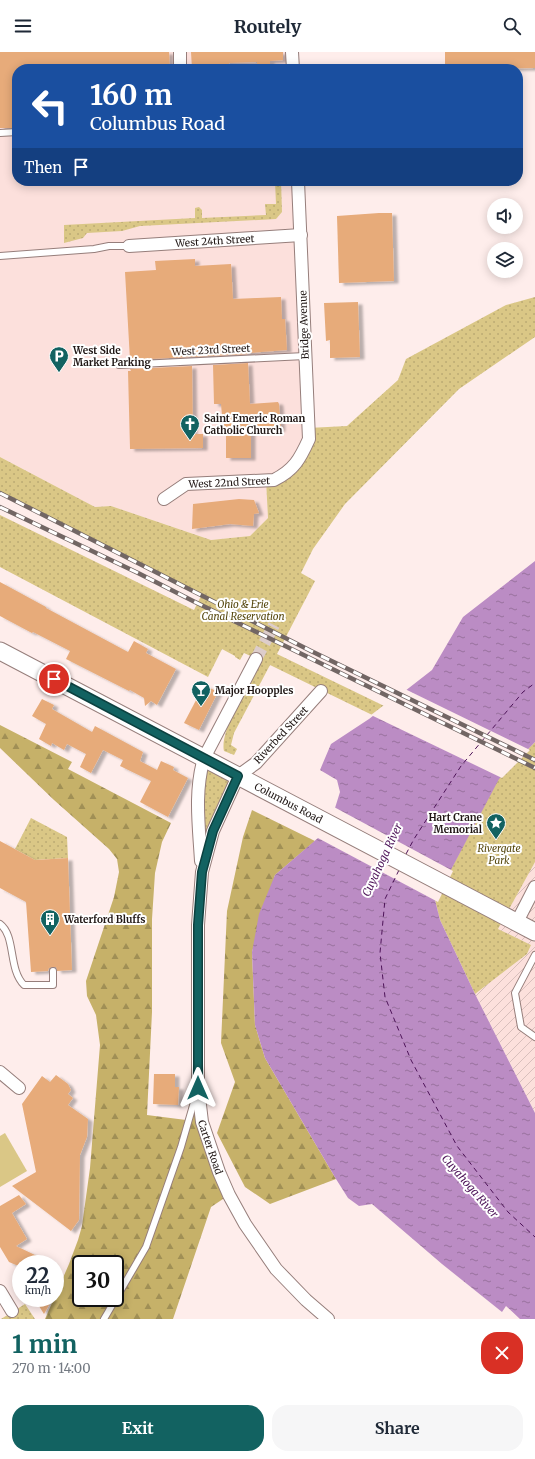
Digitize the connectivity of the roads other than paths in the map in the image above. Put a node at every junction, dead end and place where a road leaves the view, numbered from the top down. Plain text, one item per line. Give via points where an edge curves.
1 (180, 52) edge
2 (292, 52) edge
3 (180, 64) edge
4 (292, 64) edge
5 (12, 132) edge
6 (0, 133) edge
7 (298, 186) edge
8 (301, 235) junction
9 (129, 246) joint
10 (0, 256) edge
11 (305, 356) junction
12 (119, 365) dead end
13 (295, 466) joint
14 (164, 499) dead end
15 (0, 651) edge
16 (256, 659) tunnel mouth
17 (321, 691) dead end
18 (204, 758) junction
19 (238, 776) junction
20 (202, 872) junction
21 (535, 887) edge
22 (517, 922) junction
23 (0, 924) edge
24 (535, 932) edge
25 (535, 955) edge
26 (53, 971) dead end
27 (535, 1037) edge
28 (0, 1072) edge
29 (19, 1088) dead end
30 (198, 1088) junction
31 (0, 1292) edge
32 (12, 1311) dead end
33 (104, 1319) edge
34 (328, 1319) edge

1 - 3 street
2 - 4 street
5 - 6 lane
7 - 8 street, Bridge Avenue
8 - 9 street, West 24th Street
8 - 11 street, Bridge Avenue
9 - 10 lane
11 - 12 lane, West 23rd Street
11 - 13 street, Bridge Avenue via 309,439
13 - 14 street, West 22nd Street via 274,480 186,484
15 - 18 street, Columbus Road
16 - 18 street
17 - 19 street, Riverbed Street via 256,762
18 - 19 street, Columbus Road
18 - 20 street via 198,785
19 - 20 street, Carter Road via 213,831
19 - 22 street, Columbus Road
20 - 30 street, Carter Road via 198,925
21 - 22 street
22 - 24 street, Columbus Road
23 - 26 lane via 8,936 19,980 24,984 53,985
25 - 27 lane via 515,992 521,1027
28 - 29 street
30 - 33 lane via 181,1148 146,1247
30 - 34 street, Carter Road via 202,1122 219,1172 245,1224 276,1269
31 - 32 street

